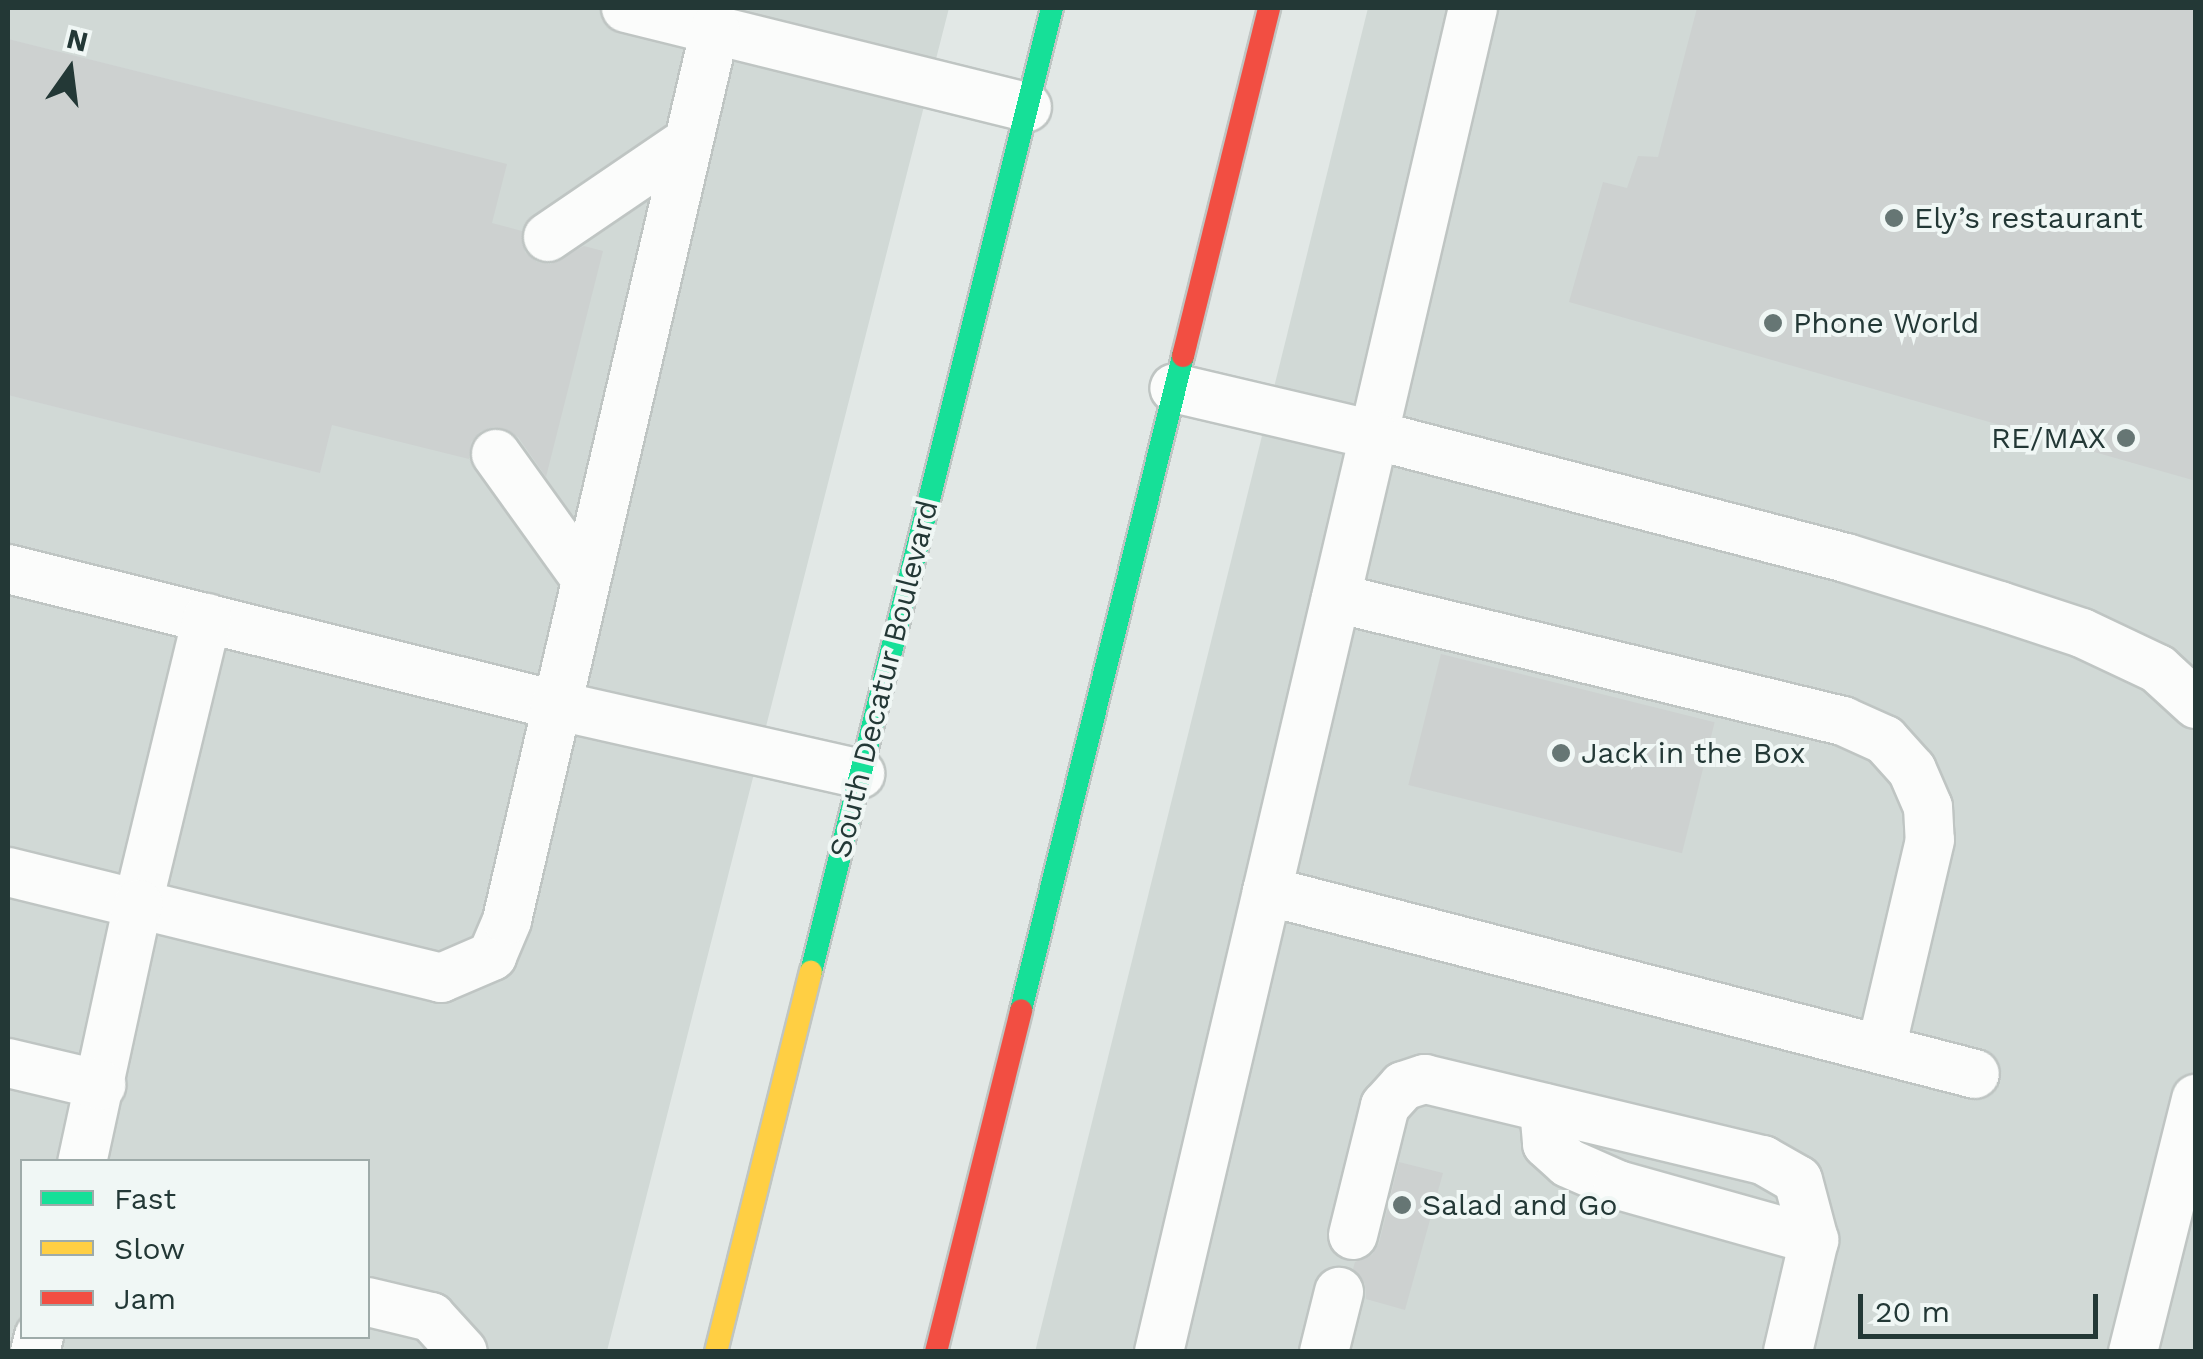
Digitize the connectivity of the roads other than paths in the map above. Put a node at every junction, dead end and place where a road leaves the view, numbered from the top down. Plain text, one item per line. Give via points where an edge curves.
1 (626, 8) edge
2 (1052, 8) edge
3 (1269, 8) edge
4 (1473, 8) edge
5 (715, 29) junction
6 (1028, 107) junction
7 (685, 144) junction
8 (548, 237) dead end
9 (1174, 388) junction
10 (1374, 435) junction
11 (496, 454) dead end
12 (8, 569) edge
13 (585, 578) junction
14 (1336, 598) junction
15 (207, 618) junction
16 (2196, 704) edge
17 (555, 705) junction
18 (860, 774) junction
19 (8, 872) edge
20 (1267, 890) junction
21 (138, 904) junction
22 (1882, 1049) junction
23 (8, 1063) edge
24 (1975, 1074) dead end
25 (101, 1085) junction
26 (2196, 1099) edge
27 (1544, 1108) junction
28 (83, 1159) edge
29 (1354, 1234) dead end
30 (1814, 1240) junction
31 (1339, 1292) dead end
32 (370, 1303) edge
33 (948, 1349) edge
34 (463, 1352) edge
35 (716, 1352) edge
36 (1159, 1352) edge
37 (1324, 1352) edge
38 (1788, 1352) edge
39 (2132, 1352) edge

1 - 5 lane
2 - 6 main road, South Decatur Boulevard
3 - 9 main road
4 - 10 lane
5 - 6 lane
5 - 7 lane
6 - 18 main road, South Decatur Boulevard
7 - 8 lane
7 - 13 lane
9 - 10 lane
9 - 33 main road
10 - 14 lane
10 - 16 lane via 1846,558 2000,606 2158,669
11 - 13 lane
12 - 15 lane
13 - 17 lane
14 - 20 lane
14 - 22 lane via 1842,721 1885,740 1912,770 1928,807 1930,840
15 - 17 lane
15 - 21 lane
17 - 18 lane
17 - 21 lane via 507,920 492,956 441,978
18 - 35 main road, South Decatur Boulevard
19 - 21 lane
20 - 22 lane
20 - 36 lane
21 - 25 lane
22 - 24 lane
23 - 25 lane
25 - 28 lane
26 - 39 lane
27 - 29 lane via 1425,1079 1403,1086 1386,1106
27 - 30 lane via 1547,1144 1568,1163 1618,1185
27 - 30 lane via 1763,1160 1798,1180
30 - 38 lane
31 - 37 lane
32 - 34 lane via 430,1318

